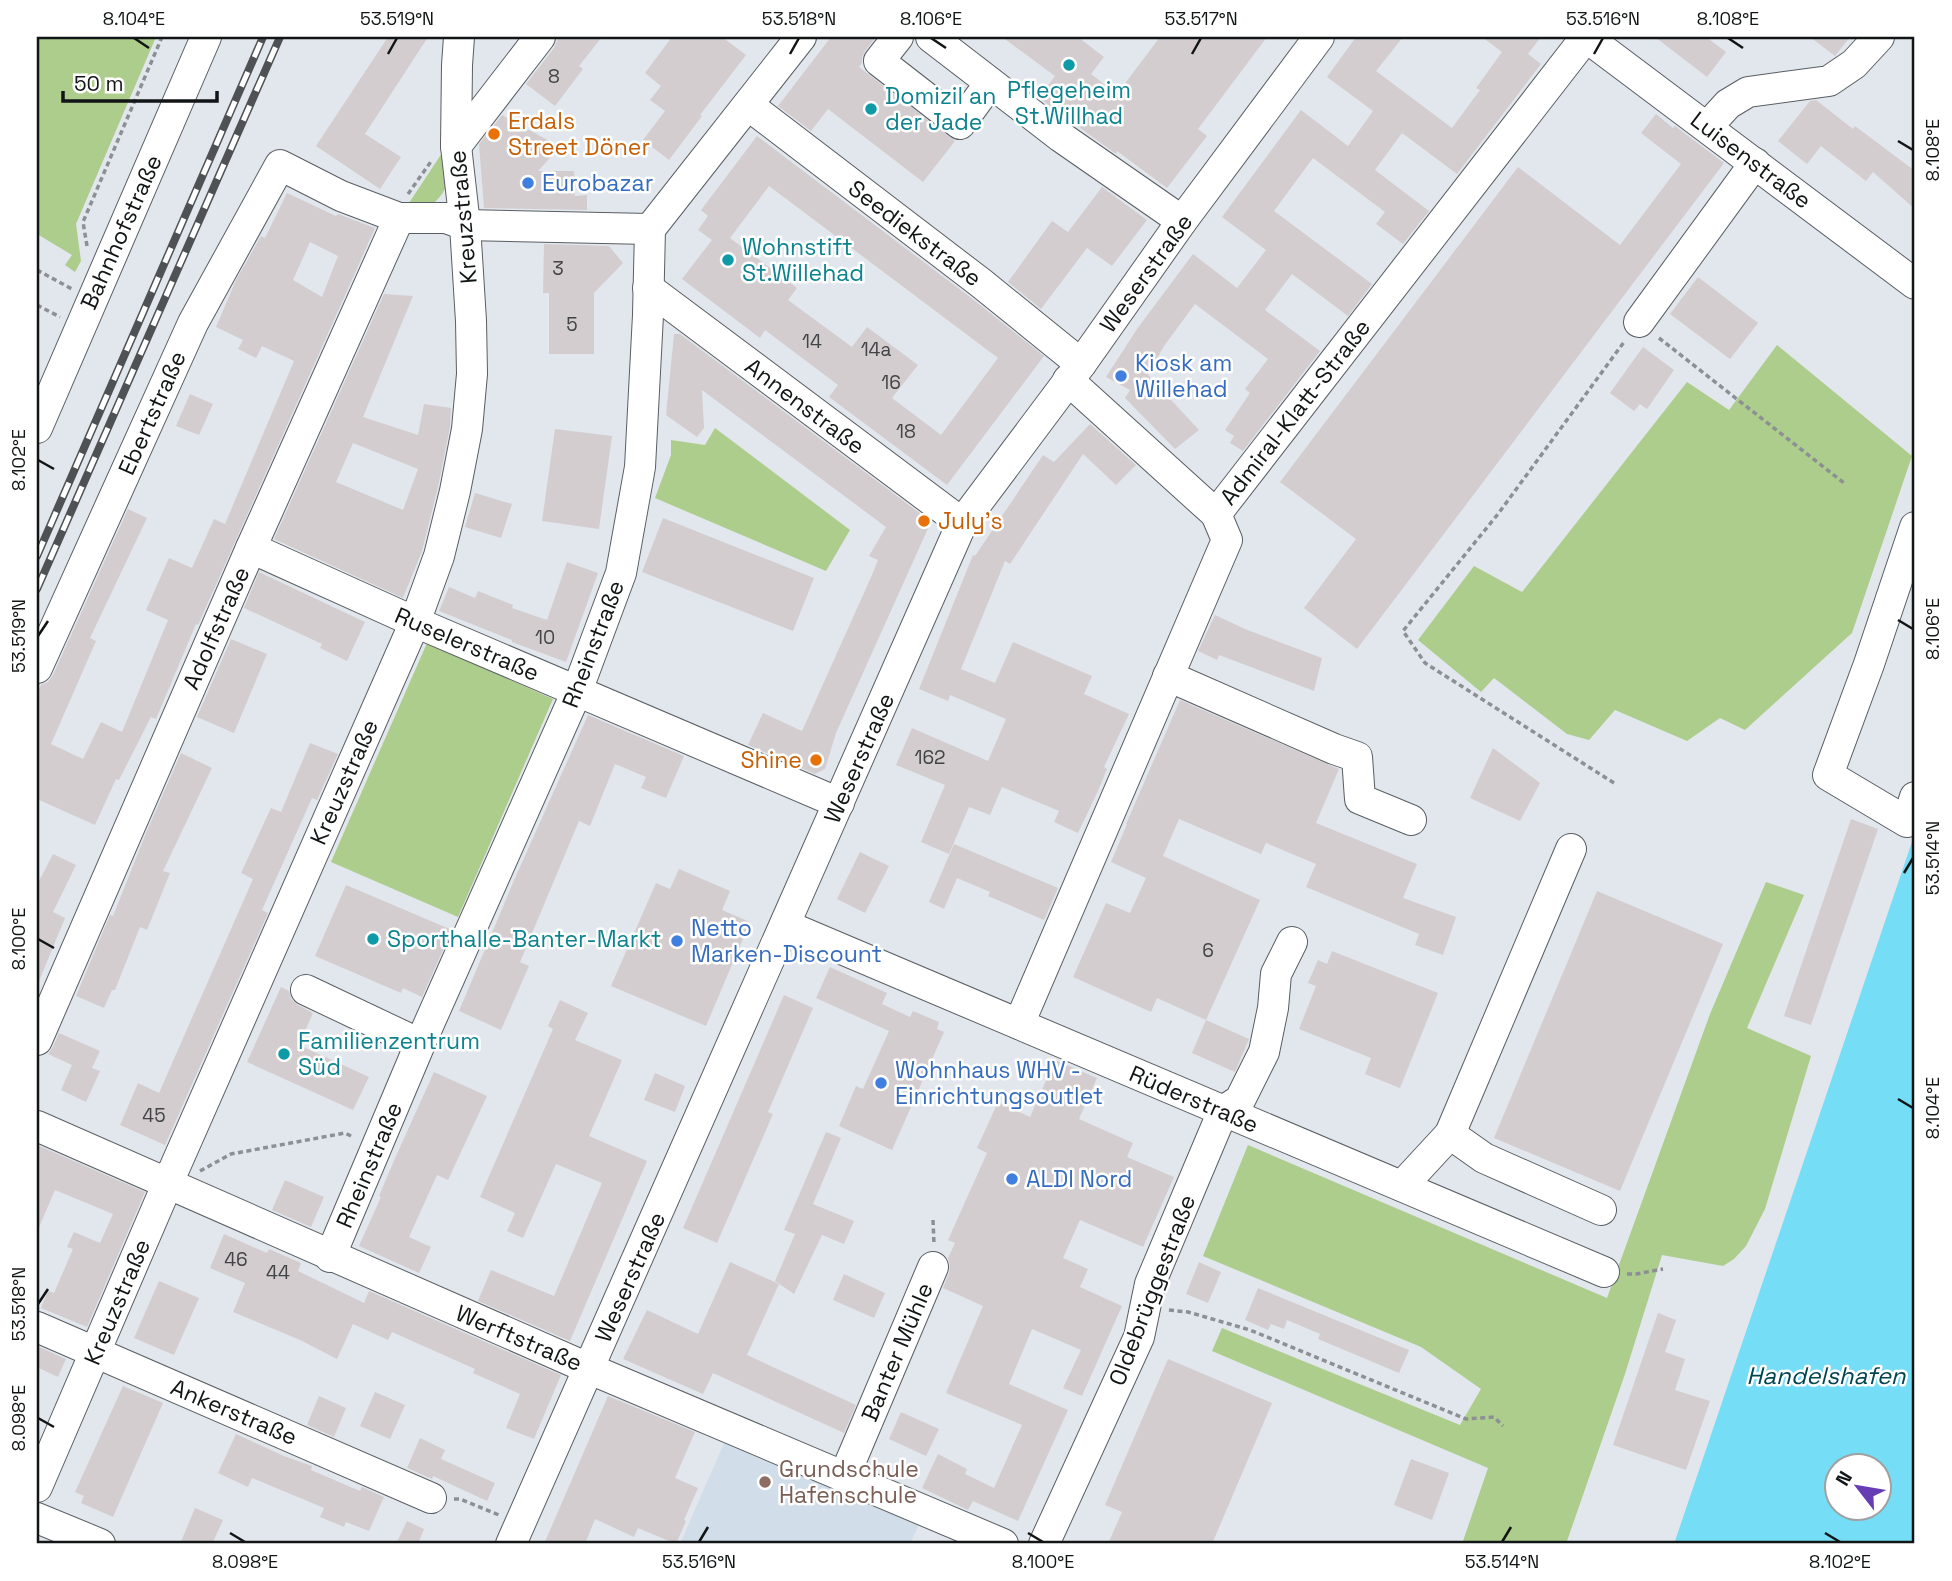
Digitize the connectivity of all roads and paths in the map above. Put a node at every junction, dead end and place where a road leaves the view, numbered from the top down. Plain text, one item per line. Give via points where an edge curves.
1 (162, 37) edge
2 (206, 37) edge
3 (459, 37) edge
4 (540, 37) edge
5 (801, 37) edge
6 (898, 37) edge
7 (931, 37) edge
8 (1320, 37) edge
9 (1586, 37) edge
10 (1879, 37) edge
11 (990, 83) junction
12 (748, 105) junction
13 (1707, 127) junction
14 (456, 146) junction
15 (1755, 163) junction
16 (399, 218) junction
17 (1182, 221) junction
18 (465, 225) junction
19 (650, 229) junction
20 (87, 248) dead end
21 (37, 270) edge
22 (1915, 284) edge
23 (648, 288) junction
24 (92, 300) junction
25 (1639, 322) junction
26 (1074, 372) junction
27 (37, 428) edge
28 (1844, 483) dead end
29 (1216, 514) junction
30 (962, 523) junction
31 (1915, 527) edge
32 (251, 548) junction
33 (415, 622) junction
34 (37, 668) edge
35 (1168, 676) junction
36 (577, 691) junction
37 (1614, 783) dead end
38 (839, 803) junction
39 (1911, 810) edge
40 (1411, 820) dead end
41 (1571, 849) dead end
42 (785, 925) junction
43 (1293, 942) dead end
44 (306, 990) dead end
45 (1019, 1024) junction
46 (37, 1040) edge
47 (420, 1044) junction
48 (1223, 1111) junction
49 (37, 1126) edge
50 (1450, 1134) junction
51 (376, 1147) junction
52 (197, 1173) dead end
53 (167, 1185) junction
54 (1402, 1186) junction
55 (1601, 1210) dead end
56 (330, 1256) junction
57 (933, 1267) dead end
58 (1663, 1269) dead end
59 (1604, 1272) joint
60 (1146, 1307) junction
61 (37, 1327) edge
62 (95, 1353) junction
63 (590, 1369) junction
64 (1503, 1426) dead end
65 (844, 1477) junction
66 (37, 1487) edge
67 (431, 1498) joint
68 (37, 1518) edge
69 (515, 1534) edge
70 (100, 1544) edge
71 (1003, 1544) edge
72 (1044, 1544) edge

1 - 20 path via 83,222
2 - 24 street, Bahnhofstraße
3 - 14 street, Kreuzstraße
4 - 14 street
5 - 12 street
6 - 11 street via 879,61 960,124
7 - 11 street
8 - 17 street, Weserstraße
9 - 13 street, Luisenstraße
9 - 29 street, Admiral-Klatt-Straße
10 - 13 street via 1854,64 1829,81 1748,92 1728,104
11 - 17 street
12 - 19 street
12 - 26 street, Seediekstraße via 981,283
13 - 15 street, Luisenstraße
14 - 16 path via 442,146 400,206
14 - 18 street, Kreuzstraße
15 - 22 street, Luisenstraße
15 - 25 street
16 - 18 street via 446,218
16 - 32 street, Adolfstraße
16 - 34 street, Ebertstraße via 341,196 280,165 193,323
17 - 26 street, Weserstraße
18 - 19 street
18 - 33 street, Kreuzstraße via 472,374 467,429 439,556
19 - 23 street, Rheinstraße
21 - 24 path
23 - 30 street, Annenstraße
23 - 36 street, Rheinstraße via 639,467 621,573
24 - 27 street, Bahnhofstraße
25 - 28 path
25 - 37 path via 1498,513 1403,631 1425,663
26 - 29 street, Seediekstraße
26 - 30 street, Weserstraße
29 - 35 street, Admiral-Klatt-Straße via 1227,540
30 - 38 street, Weserstraße
31 - 39 street via 1828,775
32 - 33 street, Ruselerstraße
32 - 46 street, Adolfstraße
33 - 36 street, Ruselerstraße
33 - 53 street, Kreuzstraße
35 - 40 street via 1357,757 1360,799
35 - 45 street, Admiral-Klatt-Straße
36 - 38 street, Ruselerstraße
36 - 47 street, Rheinstraße
38 - 42 street, Weserstraße
41 - 50 street
42 - 45 street, Rüderstraße
42 - 63 street, Weserstraße
43 - 48 street via 1276,974 1264,1052 1240,1100
44 - 47 street
45 - 48 street, Rüderstraße
47 - 51 street, Rheinstraße
48 - 54 street, Rüderstraße
48 - 60 street, Oldebrüggestraße via 1150,1284
49 - 53 street, Werftstraße
50 - 54 street
50 - 55 street via 1484,1158
51 - 52 path via 345,1133 231,1154
51 - 56 street, Rheinstraße
53 - 56 street, Werftstraße
53 - 62 street, Kreuzstraße
54 - 59 street, Rüderstraße
56 - 63 street, Werftstraße
57 - 65 street, Banter Mühle
58 - 59 path via 1636,1275
60 - 64 path via 1188,1312 1250,1330 1466,1419 1493,1417
60 - 72 street, Oldebrüggestraße via 1139,1337
61 - 62 street, Ankerstraße
62 - 66 street, Kreuzstraße
62 - 67 street, Ankerstraße
63 - 65 street, Werftstraße
63 - 69 street, Weserstraße
65 - 71 street, Werftstraße
67 - 69 path via 460,1499
68 - 70 street

